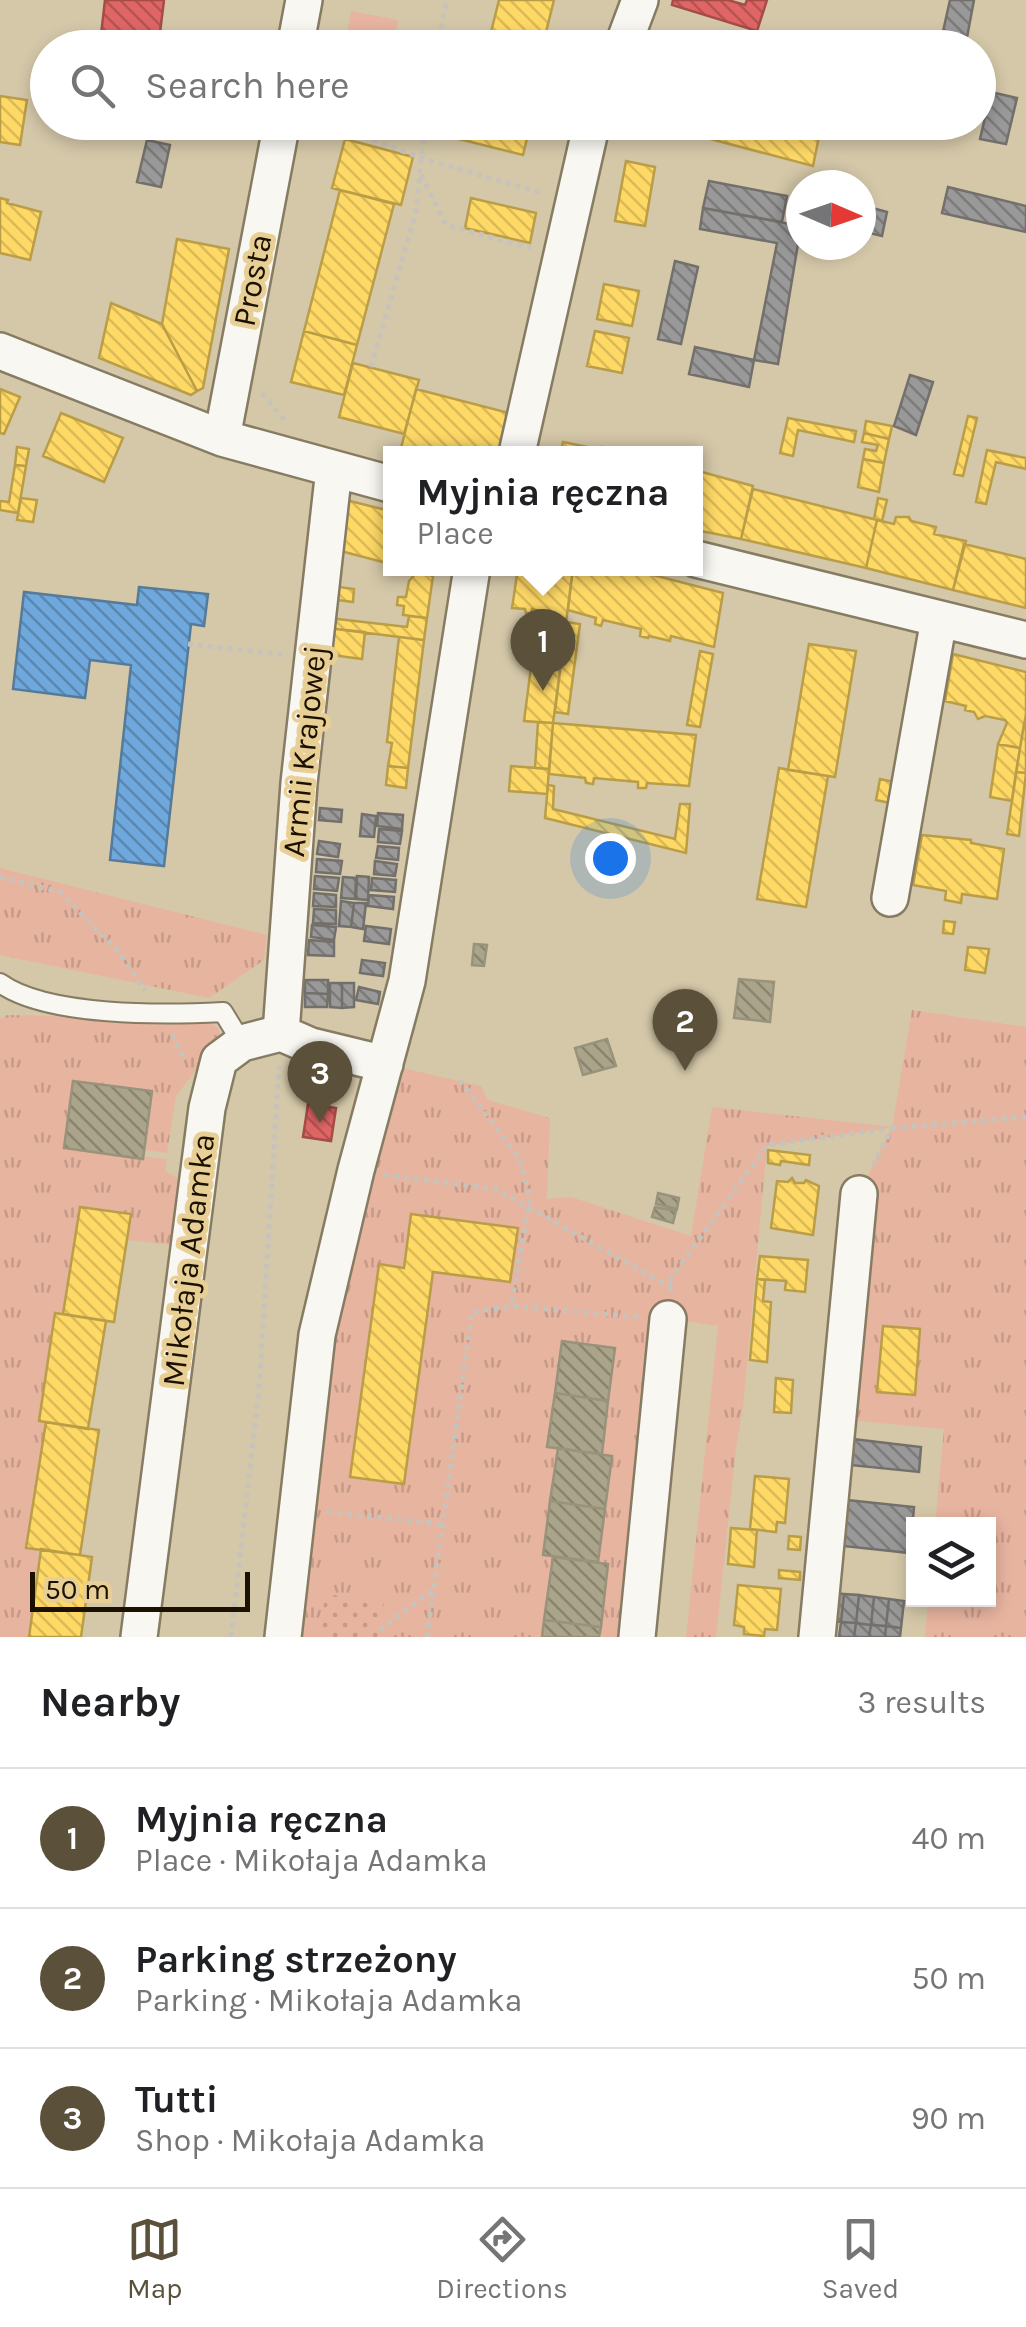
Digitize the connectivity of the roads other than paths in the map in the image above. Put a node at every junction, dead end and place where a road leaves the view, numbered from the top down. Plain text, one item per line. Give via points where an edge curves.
1 (304, 0) edge
2 (640, 0) edge
3 (298, 30) edge
4 (629, 30) edge
5 (279, 140) edge
6 (588, 140) edge
7 (0, 351) edge
8 (222, 438) junction
9 (519, 446) edge
10 (334, 469) junction
11 (383, 482) edge
12 (703, 561) edge
13 (471, 576) edge
14 (940, 619) junction
15 (1026, 640) edge
16 (890, 898) dead end
17 (0, 983) edge
18 (281, 1032) junction
19 (242, 1042) junction
20 (385, 1064) junction
21 (859, 1194) road end
22 (668, 1318) road end
23 (139, 1637) edge
24 (283, 1637) edge
25 (637, 1637) edge
26 (817, 1637) edge

1 - 3 street
2 - 4 street
5 - 8 street, Prosta
6 - 9 street
7 - 8 street
8 - 10 street
10 - 11 street
10 - 18 street, Armii Krajowej via 299,783
12 - 14 street
13 - 20 street via 407,982
14 - 15 street
14 - 16 street
17 - 19 lane via 14,993 90,1010 223,1012
18 - 19 street
18 - 20 street
19 - 23 street, Mikołaja Adamka via 219,1060 207,1108
20 - 24 street via 318,1335
21 - 26 street
22 - 25 street

